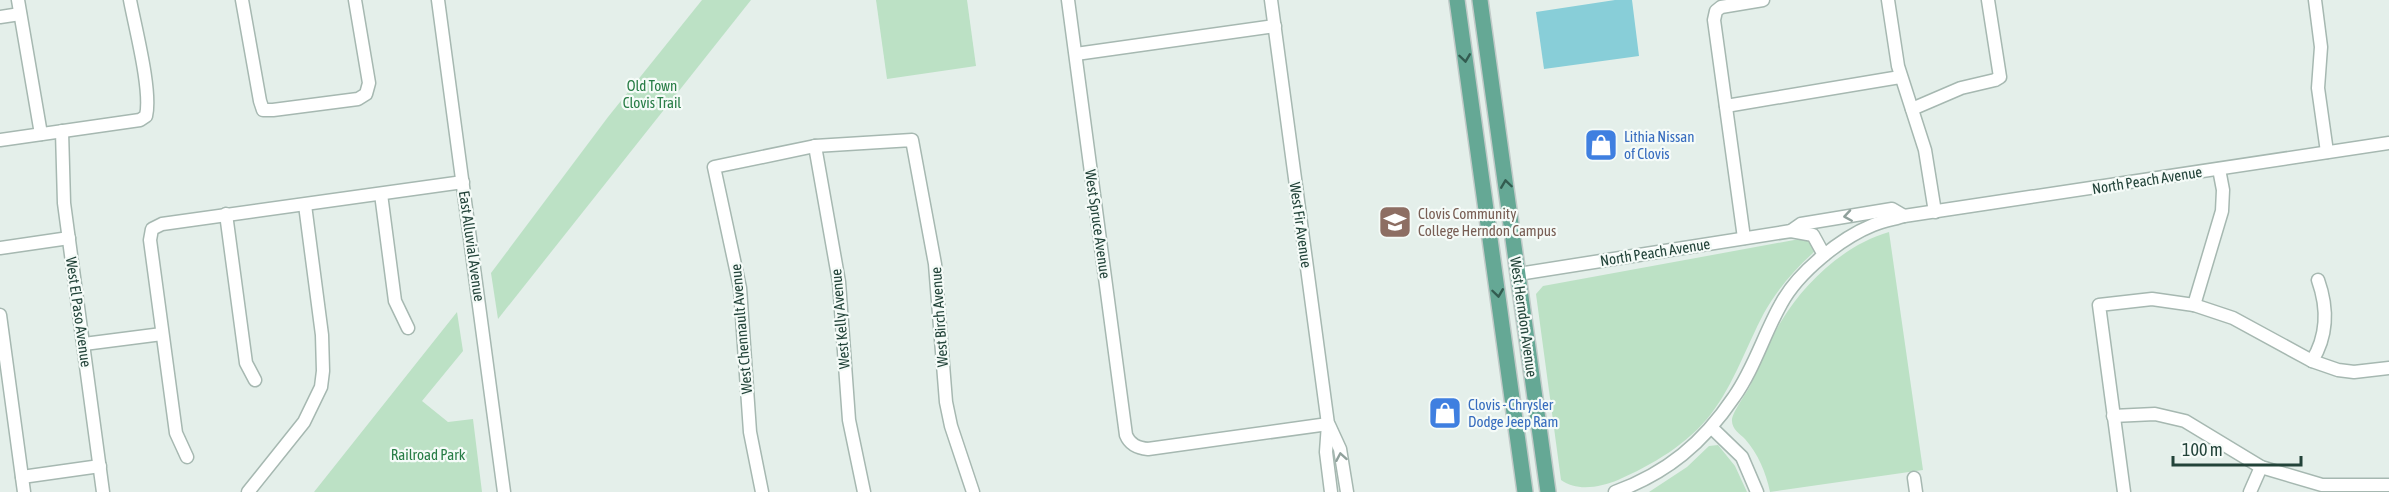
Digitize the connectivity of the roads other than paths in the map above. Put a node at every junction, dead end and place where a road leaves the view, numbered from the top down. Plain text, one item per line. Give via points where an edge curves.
1 (18, 0) edge
2 (130, 0) edge
3 (242, 0) edge
4 (356, 0) edge
5 (438, 0) edge
6 (1068, 0) edge
7 (1271, 0) edge
8 (1457, 0) edge
9 (1480, 0) edge
10 (1763, 0) edge
11 (1888, 0) edge
12 (1988, 0) edge
13 (2315, 0) edge
14 (20, 14) junction
15 (0, 17) edge
16 (1275, 26) junction
17 (1076, 54) junction
18 (1900, 76) junction
19 (1469, 84) junction
20 (1726, 106) junction
21 (1912, 109) junction
22 (62, 131) junction
23 (41, 134) junction
24 (0, 140) edge
25 (2389, 143) edge
26 (815, 146) junction
27 (2327, 152) junction
28 (2219, 169) junction
29 (463, 182) junction
30 (381, 194) junction
31 (304, 205) junction
32 (1935, 212) junction
33 (226, 214) junction
34 (1904, 216) junction
35 (1791, 231) junction
36 (69, 238) junction
37 (1744, 238) junction
38 (0, 248) edge
39 (1824, 255) junction
40 (1518, 274) junction
41 (2318, 280) dead end
42 (2194, 305) junction
43 (0, 315) edge
44 (408, 328) dead end
45 (162, 334) junction
46 (84, 344) junction
47 (2312, 361) junction
48 (2389, 368) edge
49 (255, 380) dead end
50 (2113, 416) junction
51 (1328, 424) junction
52 (1712, 428) junction
53 (187, 457) dead end
54 (100, 466) junction
55 (2261, 467) junction
56 (22, 477) junction
57 (1914, 478) dead end
58 (2389, 485) edge
59 (24, 492) edge
60 (103, 492) edge
61 (248, 492) edge
62 (504, 492) edge
63 (762, 492) edge
64 (864, 492) edge
65 (973, 492) edge
66 (1331, 492) edge
67 (1347, 492) edge
68 (1525, 492) edge
69 (1548, 492) edge
70 (1615, 492) edge
71 (1757, 492) edge
72 (1916, 492) edge
73 (2124, 492) edge
74 (2250, 492) edge

1 - 14 street
2 - 22 street via 142,64 146,116
3 - 4 street via 263,110 358,99 366,94 369,83
5 - 29 street, East Alluvial Avenue
6 - 17 street, West Spruce Avenue
7 - 16 street, West Fir Avenue
8 -> 19 main road, West Herndon Avenue
40 -> 9 main road, West Herndon Avenue
10 - 20 street via 1716,11
11 - 18 street
12 - 21 street via 2000,77
13 - 27 street
14 - 15 street
14 - 23 street
16 - 17 street
16 - 51 street, West Fir Avenue
17 - 51 street, West Spruce Avenue via 1126,435 1133,445 1148,449
18 - 20 street
18 - 21 street
19 - 40 main road via 1488,147 1504,267 1509,273
19 -> 68 main road, West Herndon Avenue
20 - 37 street
21 - 32 street via 1925,150
22 - 23 street
22 - 36 street, West El Paso Avenue
23 - 24 street
25 - 27 street, North Peach Avenue
26 - 63 street, West Chennault Avenue via 714,167 740,288 750,432
26 - 64 street, West Kelly Avenue via 839,282 849,420
26 - 65 street, West Birch Avenue via 912,140 935,264 946,402
27 - 28 street, North Peach Avenue
28 - 32 street, North Peach Avenue
28 - 42 street via 2222,211
29 - 30 street
29 - 62 street, East Alluvial Avenue
30 - 31 street
30 - 44 street via 396,301
31 - 33 street
31 - 61 street via 322,335 321,387 304,422
32 - 34 street, North Peach Avenue
33 - 45 street via 152,229 150,240
33 - 49 street via 246,363
34 -> 35 street, North Peach Avenue via 1892,209 1801,224
34 - 39 street, North Peach Avenue via 1875,224
35 - 37 street, North Peach Avenue
35 - 39 street, North Peach Avenue via 1816,238
36 - 38 street
36 - 46 street, West El Paso Avenue
37 - 40 street, North Peach Avenue
39 - 52 street, North Peach Avenue via 1782,301 1736,396
40 - 69 main road, West Herndon Avenue
41 - 47 street via 2324,296 2325,326 2319,351
42 - 47 street via 2233,318
42 - 50 street via 2152,299 2098,305
43 - 56 street
45 - 46 street
45 - 53 street via 176,433
46 - 54 street, West El Paso Avenue
47 - 48 street via 2354,372
50 - 55 street via 2155,414 2185,421
50 - 73 street
51 - 66 street, West Fir Avenue via 1326,452
67 -> 51 street, West Fir Avenue via 1340,448
52 - 70 street, North Peach Avenue via 1667,467
52 - 71 street via 1742,457
54 - 56 street
54 - 60 street, West El Paso Avenue
55 - 58 street via 2322,485
55 - 74 street
56 - 59 street
57 - 72 street

